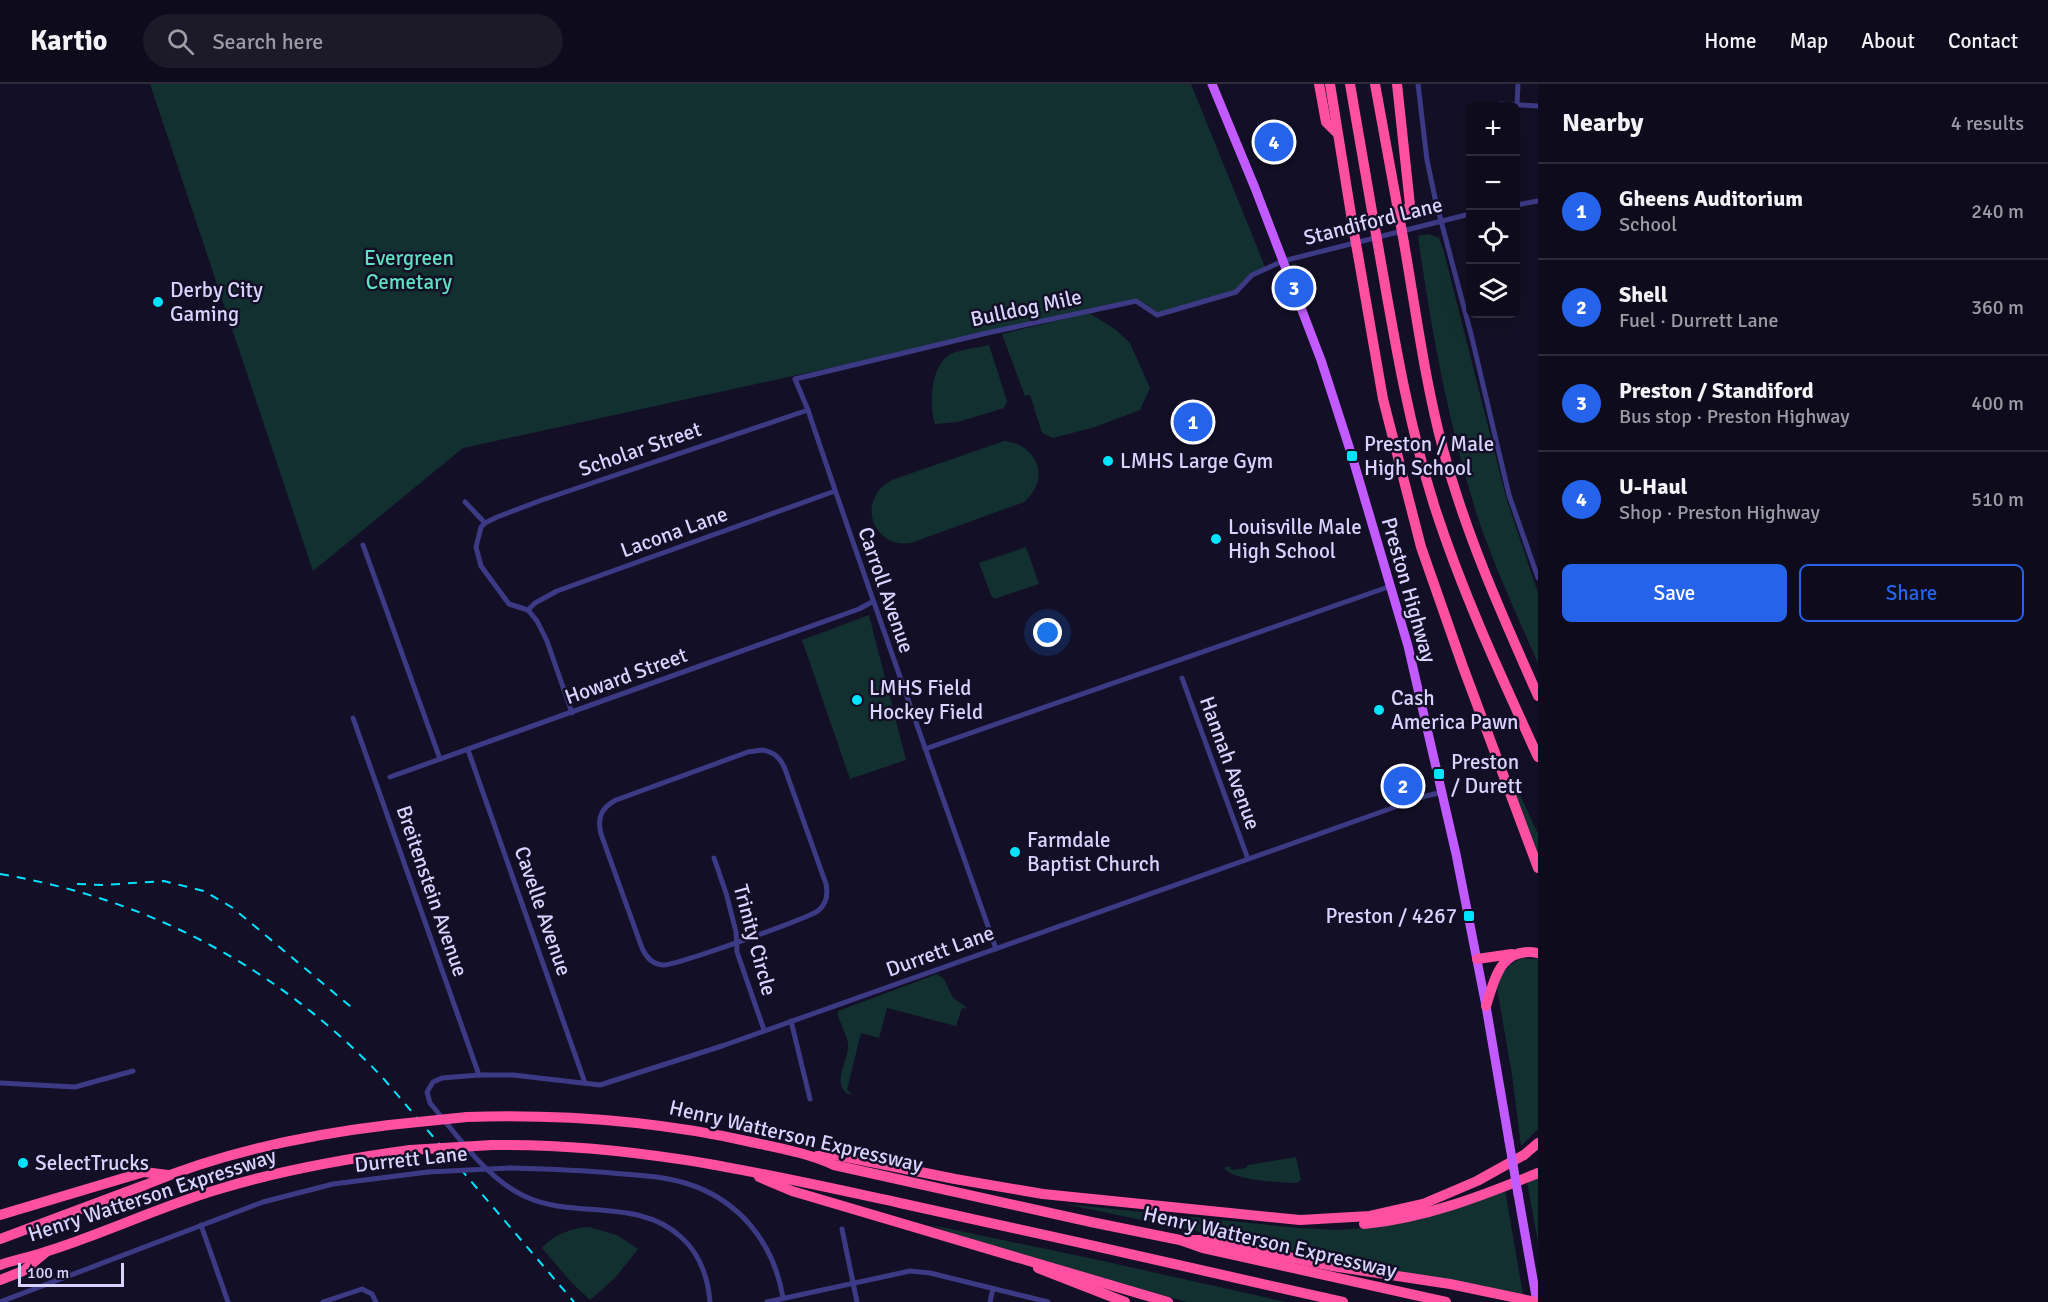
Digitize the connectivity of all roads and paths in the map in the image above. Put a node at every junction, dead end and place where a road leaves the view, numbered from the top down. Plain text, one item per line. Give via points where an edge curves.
1 (1212, 84) edge
2 (1319, 84) edge
3 (1330, 84) edge
4 (1350, 84) edge
5 (1375, 84) edge
6 (1397, 84) edge
7 (1418, 84) edge
8 (1518, 84) edge
9 (1517, 102) edge
10 (1520, 105) edge
11 (1538, 106) edge
12 (1336, 132) junction
13 (1538, 201) edge
14 (1520, 204) edge
15 (1466, 215) edge
16 (1400, 221) junction
17 (1441, 221) junction
18 (1283, 261) junction
19 (808, 410) junction
20 (835, 491) junction
21 (465, 502) dead end
22 (485, 523) junction
23 (363, 545) dead end
24 (1538, 578) edge
25 (1391, 586) junction
26 (872, 602) junction
27 (528, 610) junction
28 (1182, 678) dead end
29 (1538, 696) edge
30 (572, 713) junction
31 (353, 718) dead end
32 (925, 749) junction
33 (468, 750) junction
34 (1538, 757) edge
35 (440, 759) junction
36 (390, 777) dead end
37 (1443, 792) junction
38 (714, 858) dead end
39 (1248, 859) junction
40 (1538, 868) edge
41 (737, 942) junction
42 (996, 949) junction
43 (1538, 953) edge
44 (1515, 954) junction
45 (1477, 959) junction
46 (1486, 1006) junction
47 (791, 1021) junction
48 (764, 1030) junction
49 (133, 1071) dead end
50 (479, 1075) junction
51 (0, 1083) edge
52 (585, 1083) junction
53 (810, 1099) dead end
54 (1538, 1135) edge
55 (1538, 1143) edge
56 (814, 1156) junction
57 (1515, 1158) junction
58 (736, 1168) junction
59 (1538, 1173) edge
60 (168, 1175) junction
61 (0, 1215) edge
62 (1300, 1220) junction
63 (201, 1226) junction
64 (842, 1229) dead end
65 (0, 1239) edge
66 (1180, 1240) junction
67 (47, 1252) junction
68 (1025, 1259) junction
69 (0, 1265) edge
70 (0, 1280) edge
71 (853, 1283) junction
72 (993, 1289) junction
73 (783, 1298) junction
74 (0, 1302) edge
75 (228, 1302) edge
76 (323, 1302) edge
77 (376, 1302) edge
78 (710, 1302) edge
79 (766, 1302) edge
80 (857, 1302) edge
81 (990, 1302) edge
82 (1048, 1302) edge
83 (1125, 1302) edge
84 (1168, 1302) edge
85 (1343, 1302) edge
86 (1446, 1302) edge
87 (1537, 1302) edge

1 - 18 main road, Preston Highway
2 - 12 highway via 1326,122
3 - 12 highway
4 - 34 highway, bridge via 1406,401 1434,504 1473,612
5 - 16 highway
6 - 16 highway via 1410,205
7 - 17 street via 1427,160
8 - 9 street
10 - 11 street
12 - 40 highway, bridge via 1383,399 1421,547
13 - 14 street
15 - 17 street, Standiford Lane
16 - 29 highway, bridge via 1426,375 1458,503
17 - 18 street, Standiford Lane
17 - 24 street via 1509,495
18 - 19 street, Bulldog Mile via 1252,275 1236,292 1157,315 1136,301 795,379
18 - 25 main road, Preston Highway via 1321,360
19 - 20 street, Carroll Avenue
19 - 22 street, Scholar Street
20 - 26 street, Carroll Avenue
20 - 27 street, Lacona Lane via 557,591
21 - 22 street
22 - 27 street via 476,547 481,566 509,604
23 - 35 street
25 - 32 street
25 - 37 main road, Preston Highway
26 - 30 street, Howard Street
26 - 32 street, Carroll Avenue
27 - 30 street via 547,641
28 - 39 street, Hannah Avenue
30 - 33 street, Howard Street
31 - 50 street, Breitenstein Avenue
32 - 42 street, Carroll Avenue
33 - 35 street, Howard Street
33 - 52 street, Cavelle Avenue
35 - 36 street, Howard Street
37 - 39 street, Durrett Lane
37 - 45 main road, Preston Highway
38 - 41 street, Trinity Circle
39 - 42 street, Durrett Lane
41 - 41 street via 815,914 827,894 785,769 779,757 762,750 616,800 603,809 599,819 605,845 649,959 670,965
41 - 48 street, Trinity Circle
42 - 47 street, Durrett Lane
43 - 44 highway
44 - 45 highway
44 - 46 highway via 1500,967
45 - 46 main road, Preston Highway
46 - 87 main road, Preston Highway, bridge
47 - 48 street, Durrett Lane
47 - 53 street
48 - 52 street, Durrett Lane via 600,1085
49 - 51 street via 75,1087
50 - 52 street, Durrett Lane
50 - 78 street, Durrett Lane via 438,1079 427,1092 430,1103 496,1178 522,1195 544,1203 569,1209 630,1212 660,1221 695,1253 706,1275
54 - 57 highway
55 - 57 highway
56 - 60 highway, Henry Watterson Expressway, bridge via 702,1131 620,1120 468,1117 339,1131 274,1144
56 - 62 highway via 836,1155 1043,1194
56 - 66 highway, Henry Watterson Expressway via 834,1165
57 - 62 highway via 1464,1187 1409,1208 1358,1218
58 - 67 highway, Henry Watterson Expressway, bridge via 668,1156 566,1146 410,1150 329,1162 244,1182
58 - 68 highway via 792,1191
58 - 85 highway, Henry Watterson Expressway
59 - 62 highway via 1453,1205 1405,1218 1341,1226
60 - 61 highway via 144,1172
60 - 65 highway, Henry Watterson Expressway
63 - 73 street, Durrett Lane, bridge via 297,1192 428,1172 569,1169 654,1177 709,1192 738,1212 763,1241
63 - 74 street, Durrett Lane
63 - 75 street
64 - 71 street
66 - 86 highway, Henry Watterson Expressway
66 - 87 highway via 1205,1240
67 - 69 highway, Henry Watterson Expressway
67 - 70 highway via 23,1271
68 - 83 highway via 1042,1272
68 - 84 highway
71 - 72 street via 909,1271
71 - 73 street
71 - 80 street
72 - 81 street
72 - 82 street
73 - 79 street
76 - 77 street via 356,1290 367,1290

